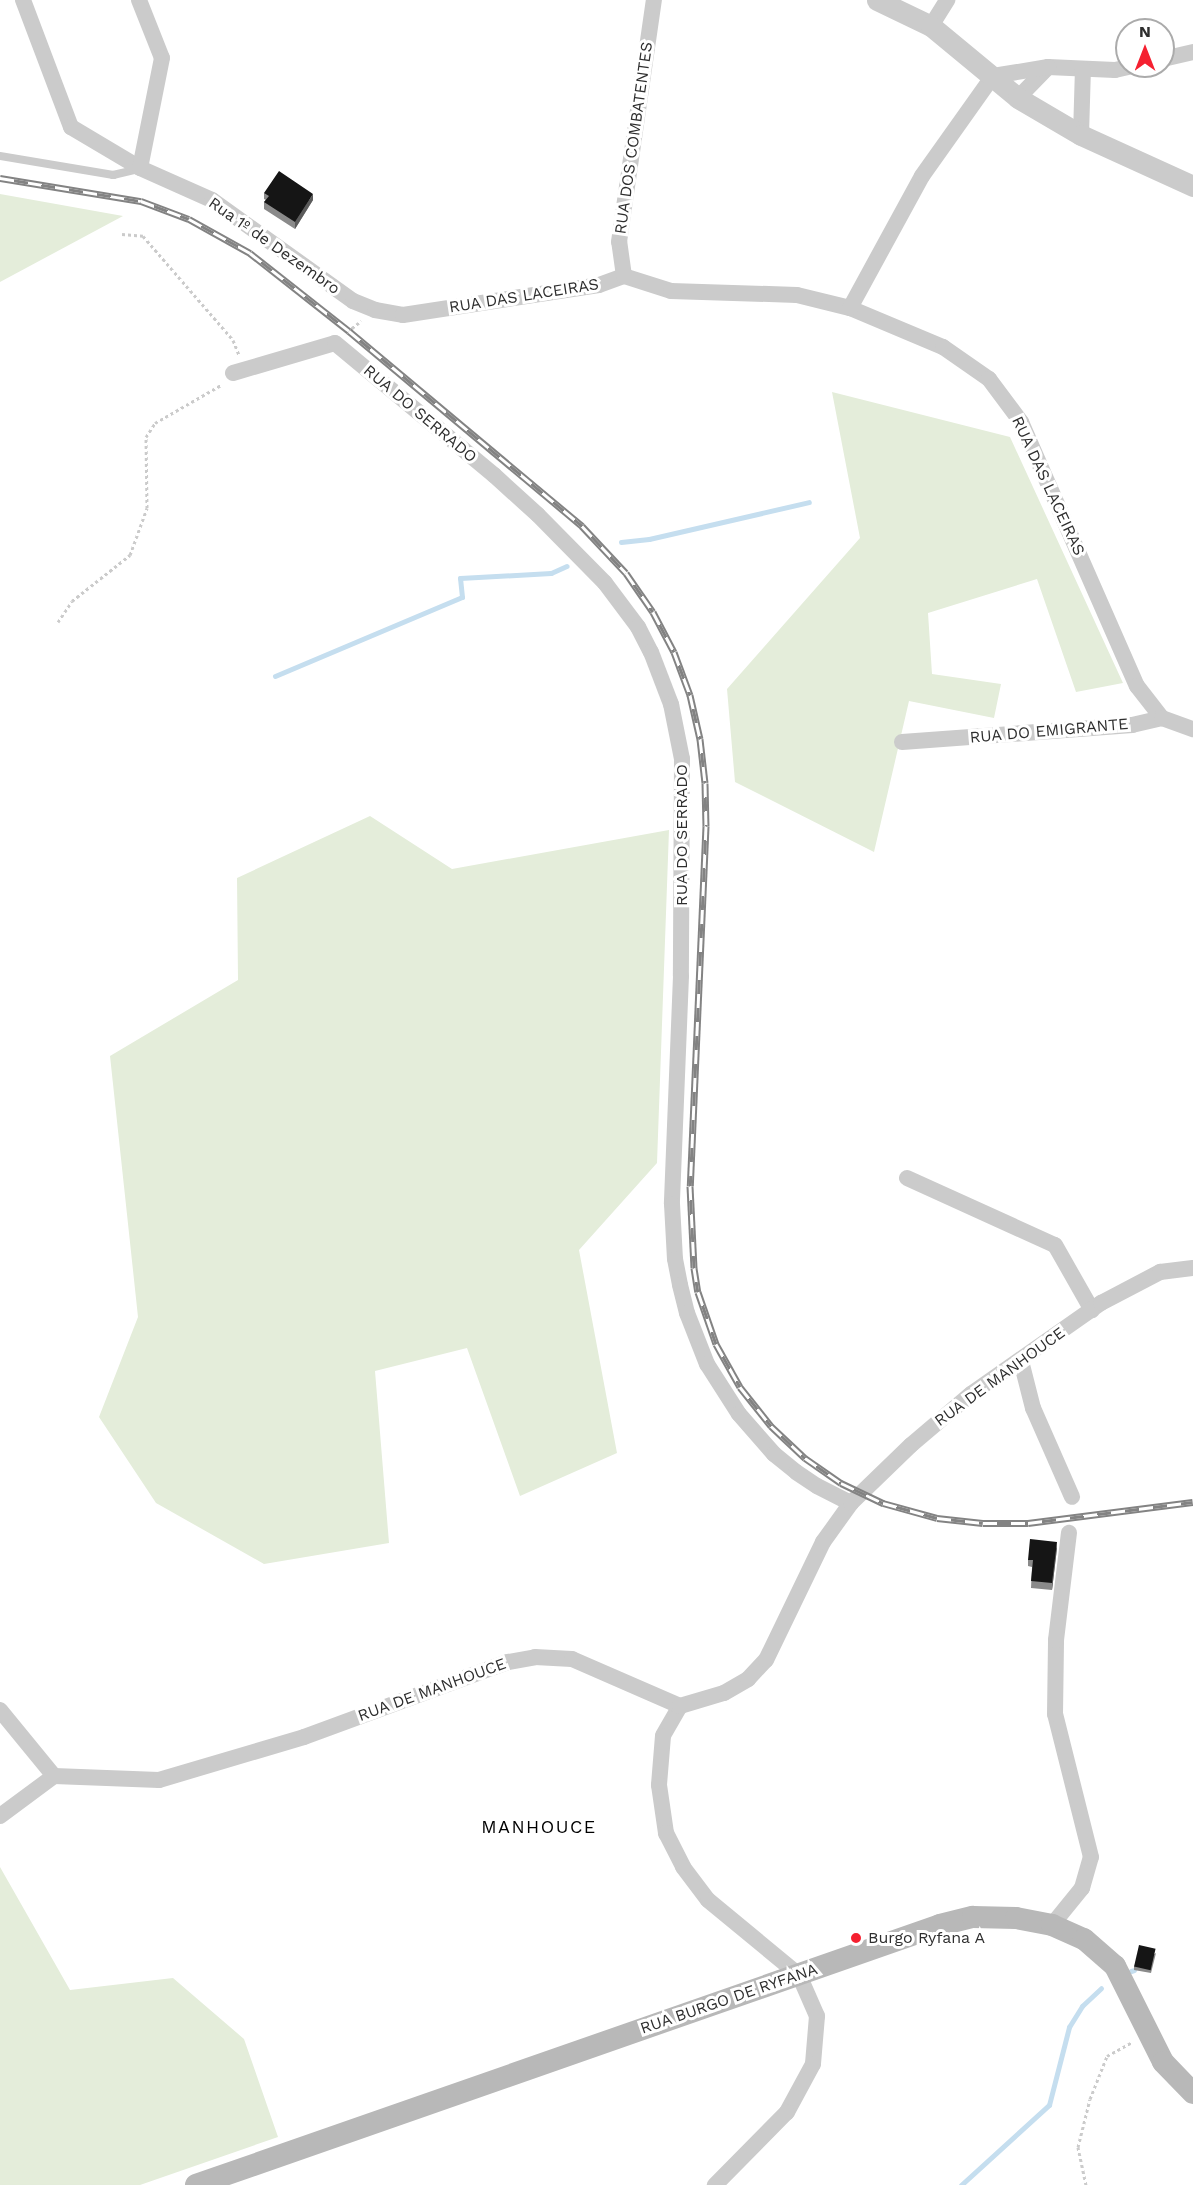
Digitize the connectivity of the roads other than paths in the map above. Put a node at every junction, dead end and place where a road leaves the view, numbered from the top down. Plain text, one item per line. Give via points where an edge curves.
1 (23, 0) edge
2 (139, 0) edge
3 (654, 0) edge
4 (877, 0) edge
5 (947, 0) edge
6 (931, 27) junction
7 (1193, 52) edge
8 (1175, 56) edge
9 (1048, 67) junction
10 (1083, 69) junction
11 (1115, 70) edge
12 (993, 76) junction
13 (1018, 98) junction
14 (1081, 135) junction
15 (0, 156) edge
16 (140, 168) junction
17 (1193, 186) edge
18 (624, 276) junction
19 (850, 308) junction
20 (375, 310) joint
21 (238, 371) road end
22 (1162, 718) junction
23 (1193, 729) edge
24 (903, 742) dead end
25 (908, 1178) dead end
26 (1193, 1269) edge
27 (1092, 1310) junction
28 (1021, 1361) junction
29 (1072, 1497) dead end
30 (851, 1503) junction
31 (1069, 1533) dead end
32 (680, 1706) junction
33 (0, 1710) edge
34 (54, 1776) junction
35 (0, 1816) edge
36 (1052, 1925) junction
37 (799, 1975) junction
38 (1193, 2093) edge
39 (196, 2185) edge
40 (715, 2185) edge

1 - 16 street, Rua 1º de Dezembro via 71,127
2 - 16 street via 162,58
3 - 18 street, RUA DOS COMBATENTES via 619,242
4 - 6 street
5 - 6 street
6 - 12 street
7 - 8 street
9 - 10 street
9 - 12 street
9 - 13 street
10 - 11 street
10 - 14 street
12 - 13 street
12 - 19 street via 922,176
13 - 14 street
14 - 17 street
15 - 16 lane via 113,175
16 - 20 street, Rua 1º de Dezembro via 212,200 354,301
18 - 19 street, RUA DAS LACEIRAS via 671,291 797,295
18 - 20 street, RUA DAS LACEIRAS via 599,285 403,315
19 - 22 street, RUA DAS LACEIRAS via 943,347 989,379 1021,422 1137,686
21 - 30 street, RUA DO SERRADO via 334,343 494,475 552,529 605,583 651,651 678,731 684,787 672,1204 680,1285 707,1364 739,1414 774,1454 796,1472
22 - 23 street
22 - 24 street, RUA DO EMIGRANTE via 1132,725
25 - 27 street via 1055,1245
26 - 27 street, RUA DE MANHOUCE via 1160,1272
27 - 28 street, RUA DE MANHOUCE
28 - 29 street via 1034,1408
28 - 30 street, RUA DE MANHOUCE via 971,1394
30 - 32 street, RUA DE MANHOUCE via 823,1542 766,1660 748,1679 724,1693
31 - 36 street via 1056,1640 1055,1714 1091,1857 1082,1888
32 - 34 street, RUA DE MANHOUCE via 572,1659 535,1657 507,1662 304,1737 159,1780
32 - 37 street via 663,1736 659,1785 666,1833 683,1867 708,1900
33 - 34 street
34 - 35 street
36 - 37 main road, RUA BURGO DE RYFANA via 1016,1917 973,1917
36 - 38 main road, RUA BURGO DE RYFANA via 1084,1939 1115,1966 1163,2062
37 - 39 main road, RUA BURGO DE RYFANA
37 - 40 street via 817,2016 813,2064 788,2112

